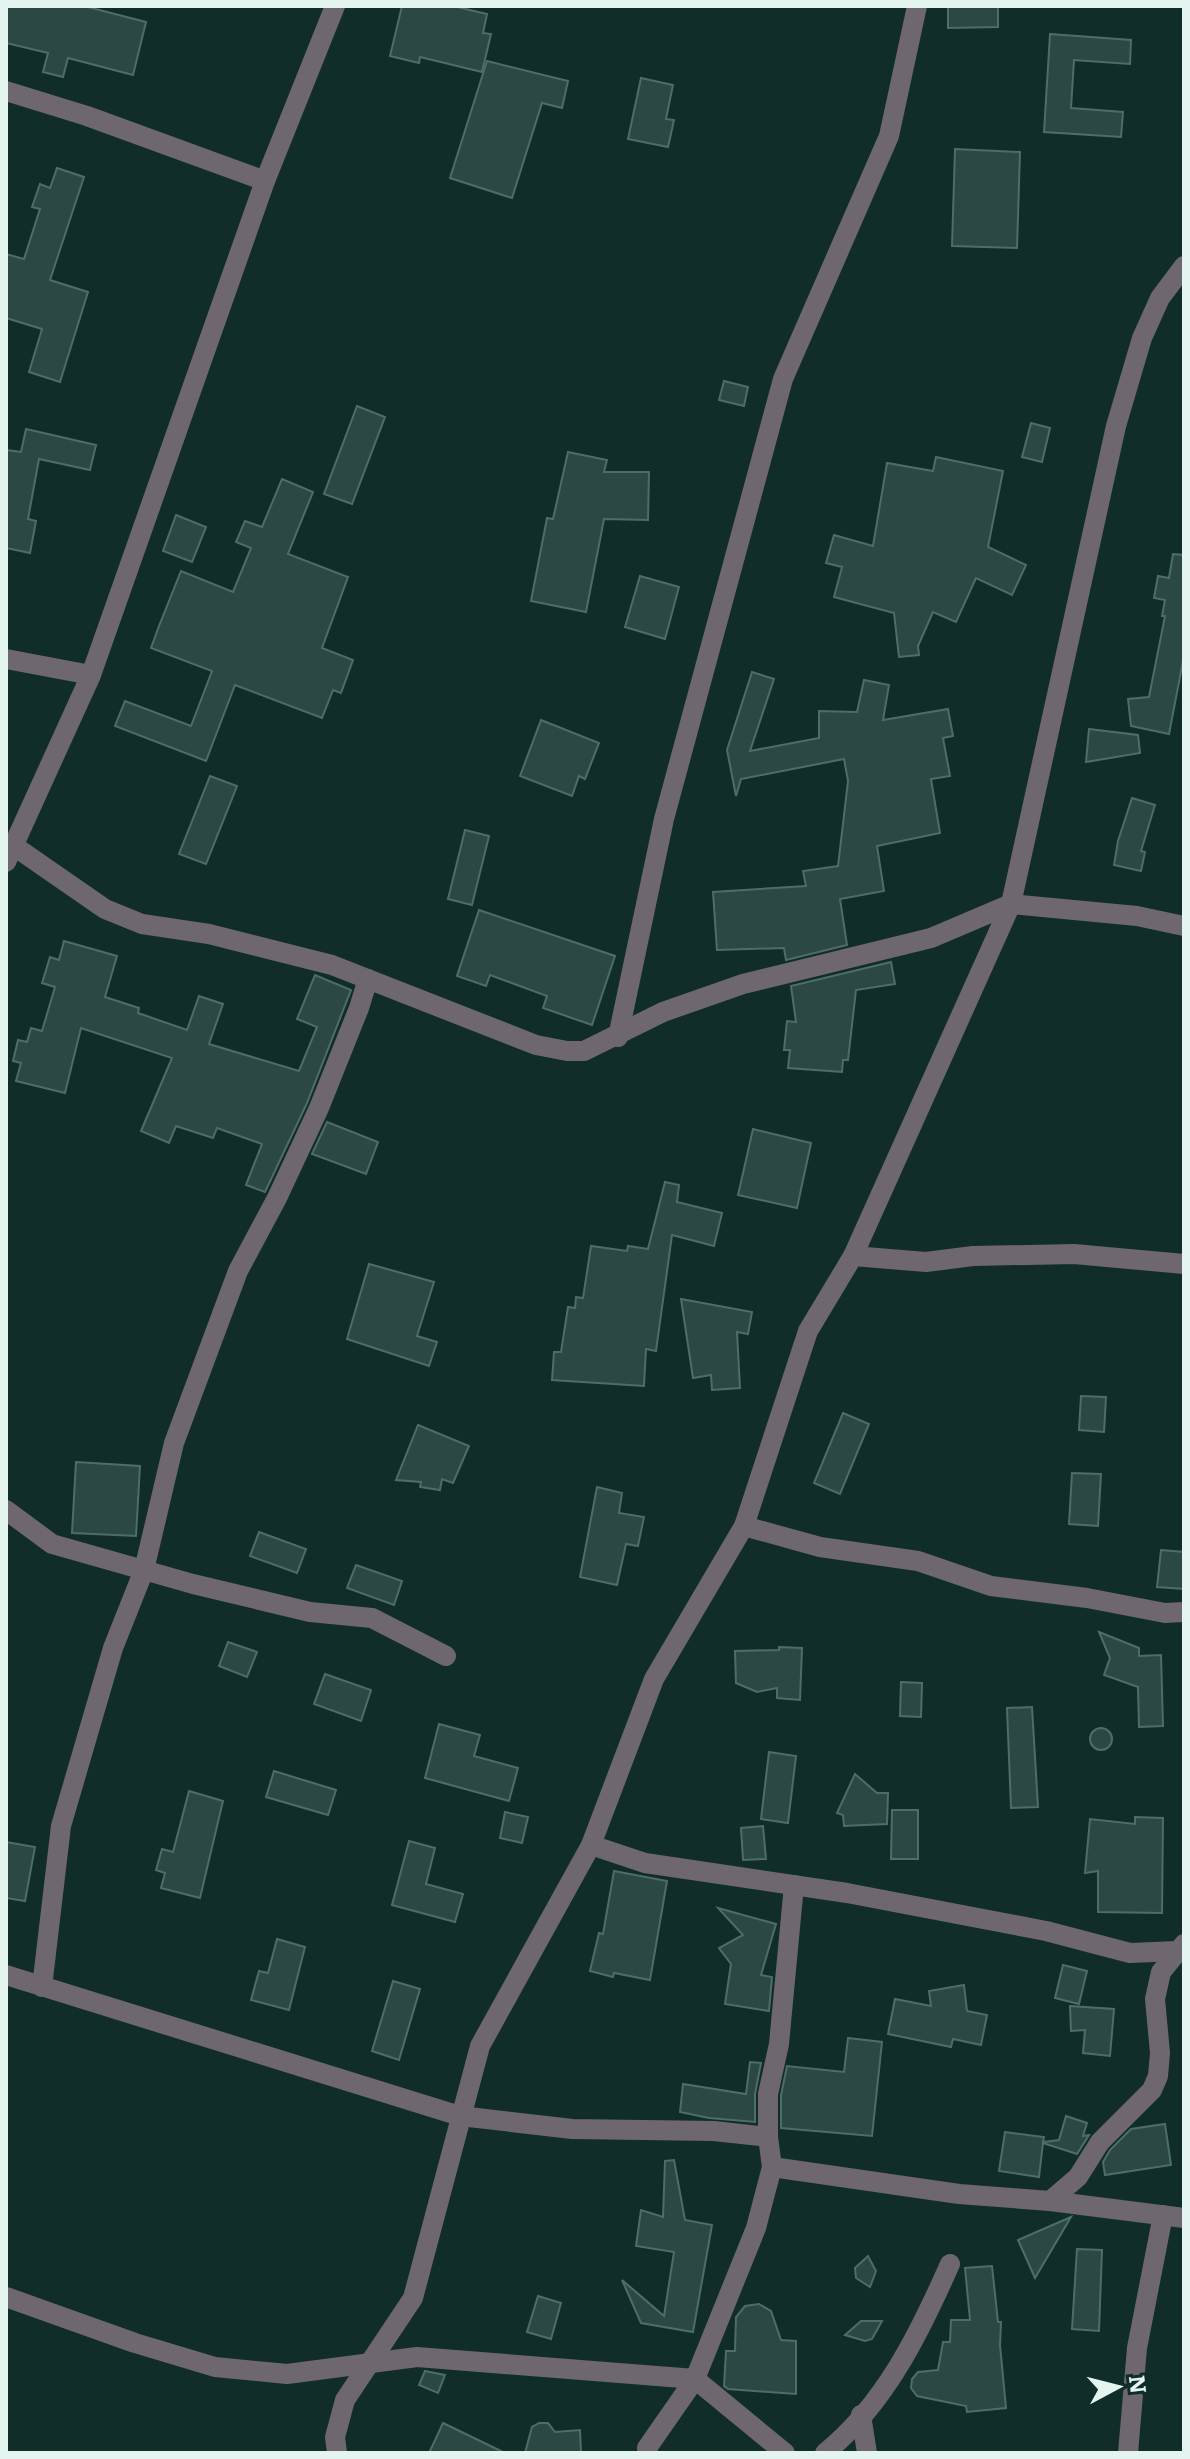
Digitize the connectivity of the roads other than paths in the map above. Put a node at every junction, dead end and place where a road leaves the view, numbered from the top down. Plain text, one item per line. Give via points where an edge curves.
1 (335, 6) edge
2 (917, 6) edge
3 (6, 91) edge
4 (265, 181) junction
5 (1184, 266) edge
6 (6, 659) edge
7 (91, 675) junction
8 (10, 854) edge
9 (1011, 904) junction
10 (1184, 926) edge
11 (368, 979) junction
12 (618, 1037) junction
13 (853, 1256) junction
14 (1184, 1264) edge
15 (6, 1510) edge
16 (744, 1526) junction
17 (144, 1570) junction
18 (1184, 1612) edge
19 (446, 1656) dead end
20 (591, 1845) junction
21 (794, 1885) junction
22 (1180, 1947) edge
23 (6, 1975) edge
24 (42, 1987) junction
25 (460, 2116) junction
26 (768, 2137) junction
27 (772, 2167) junction
28 (1050, 2201) junction
29 (1163, 2215) junction
30 (1184, 2218) edge
31 (950, 2264) dead end
32 (6, 2297) edge
33 (368, 2363) junction
34 (695, 2379) junction
35 (861, 2415) junction
36 (337, 2453) edge
37 (648, 2453) edge
38 (785, 2453) edge
39 (825, 2453) edge
40 (867, 2453) edge
41 (1128, 2453) edge

1 - 4 street
2 - 12 street via 889,136 783,379 664,819
3 - 4 street
4 - 7 street
5 - 9 street via 1160,298 1142,338 1116,426
6 - 7 street
7 - 8 street
8 - 11 street via 105,909 142,924 209,934
9 - 10 street
9 - 12 street via 931,938 743,984 663,1012
9 - 13 street
11 - 12 street via 536,1045 584,1051
11 - 17 street via 319,1108 233,1286 174,1443
13 - 14 street via 926,1262 1074,1254
13 - 16 street via 808,1331
15 - 17 street via 52,1544
16 - 18 street via 820,1547 918,1561 991,1586
16 - 20 street via 654,1679
17 - 19 street via 310,1612 372,1618
17 - 24 street via 113,1648 61,1826
20 - 21 street via 645,1863
20 - 25 street via 480,2046
21 - 22 street via 1046,1931 1130,1953
21 - 26 street via 779,2044 768,2094
22 - 28 street via 1161,1972 1155,1999 1160,2053 1152,2090 1100,2142 1078,2177
23 - 24 street
24 - 25 street
25 - 26 street via 572,2129
25 - 33 street via 413,2298
26 - 27 street
27 - 28 street via 959,2194
27 - 34 street via 756,2228
28 - 29 street
29 - 30 street
29 - 41 street via 1137,2348
31 - 35 street via 921,2331 882,2393
32 - 33 street via 215,2367 287,2374
33 - 34 street via 417,2357
33 - 36 street via 345,2400 335,2437
34 - 37 street
34 - 38 street
35 - 39 street
35 - 40 street

